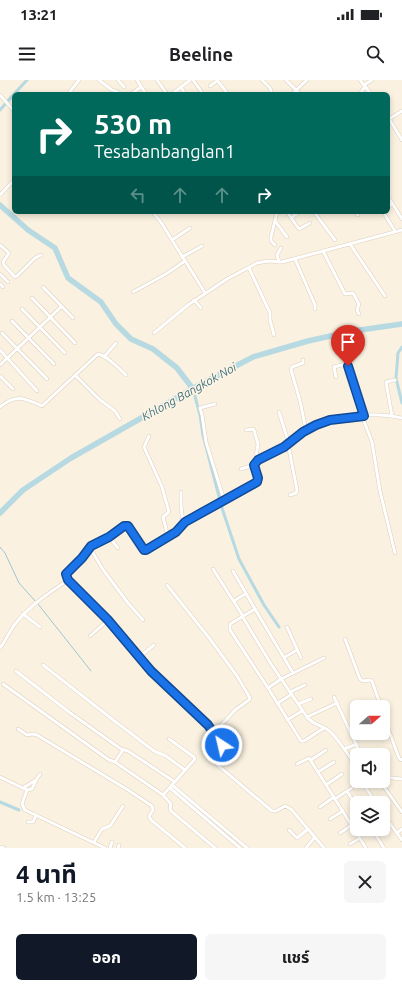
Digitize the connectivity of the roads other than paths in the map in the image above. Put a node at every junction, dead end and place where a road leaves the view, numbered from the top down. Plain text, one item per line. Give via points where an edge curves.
1 (79, 80) edge
2 (99, 80) edge
3 (118, 80) edge
4 (137, 80) edge
5 (157, 80) edge
6 (189, 80) edge
7 (193, 80) edge
8 (217, 80) edge
9 (262, 80) edge
10 (286, 80) edge
11 (307, 80) edge
12 (360, 80) edge
13 (372, 80) edge
14 (210, 86) dead end
15 (365, 86) junction
16 (124, 87) dead end
17 (141, 87) junction
18 (181, 87) junction
19 (296, 91) joint
20 (70, 92) edge
21 (118, 92) dead end
22 (135, 92) edge
23 (145, 92) edge
24 (166, 92) edge
25 (175, 92) edge
26 (184, 92) edge
27 (202, 92) edge
28 (225, 92) edge
29 (271, 92) edge
30 (362, 92) edge
31 (370, 92) edge
32 (1, 96) edge
33 (12, 109) edge
34 (402, 111) edge
35 (390, 117) edge
36 (390, 121) edge
37 (400, 134) edge
38 (402, 140) edge
39 (12, 182) edge
40 (0, 196) edge
41 (390, 200) edge
42 (392, 203) junction
43 (390, 206) edge
44 (155, 214) edge
45 (277, 214) edge
46 (288, 214) edge
47 (296, 214) edge
48 (316, 214) edge
49 (385, 214) edge
50 (291, 218) junction
51 (402, 219) edge
52 (275, 221) junction
53 (310, 223) dead end
54 (190, 228) dead end
55 (402, 230) edge
56 (396, 231) junction
57 (287, 237) dead end
58 (172, 240) junction
59 (335, 240) dead end
60 (350, 244) junction
61 (0, 245) edge
62 (275, 245) dead end
63 (202, 246) dead end
64 (281, 248) dead end
65 (323, 251) junction
66 (41, 255) dead end
67 (182, 258) junction
68 (295, 259) junction
69 (185, 261) junction
70 (279, 262) junction
71 (249, 268) junction
72 (0, 274) edge
73 (8, 282) dead end
74 (43, 287) dead end
75 (133, 292) dead end
76 (205, 293) junction
77 (385, 296) dead end
78 (32, 298) dead end
79 (194, 300) junction
80 (61, 307) junction
81 (201, 308) dead end
82 (22, 309) dead end
83 (315, 309) dead end
84 (359, 314) dead end
85 (51, 317) junction
86 (73, 318) dead end
87 (12, 321) dead end
88 (40, 328) junction
89 (2, 332) dead end
90 (154, 333) dead end
91 (274, 335) dead end
92 (28, 337) junction
93 (75, 343) dead end
94 (116, 343) dead end
95 (17, 348) junction
96 (0, 350) edge
97 (65, 353) dead end
98 (104, 357) junction
99 (7, 358) junction
100 (303, 360) dead end
101 (54, 364) dead end
102 (0, 365) edge
103 (126, 375) dead end
104 (0, 376) edge
105 (75, 376) junction
106 (336, 377) dead end
107 (47, 379) dead end
108 (395, 380) dead end
109 (13, 389) dead end
110 (37, 391) dead end
111 (215, 404) dead end
112 (0, 407) edge
113 (279, 412) dead end
114 (363, 416) junction
115 (392, 416) junction
116 (120, 418) dead end
117 (402, 418) edge
118 (246, 430) dead end
119 (306, 430) junction
120 (149, 436) dead end
121 (289, 444) junction
122 (258, 460) junction
123 (254, 465) junction
124 (241, 469) dead end
125 (181, 492) dead end
126 (290, 495) dead end
127 (223, 500) junction
128 (183, 524) junction
129 (109, 537) junction
130 (168, 537) junction
131 (89, 548) junction
132 (118, 548) dead end
133 (395, 553) dead end
134 (213, 569) dead end
135 (233, 571) dead end
136 (68, 580) junction
137 (166, 584) dead end
138 (245, 594) junction
139 (234, 601) junction
140 (254, 609) junction
141 (23, 614) junction
142 (242, 616) junction
143 (108, 620) junction
144 (143, 620) dead end
145 (40, 627) dead end
146 (287, 627) dead end
147 (90, 636) dead end
148 (345, 638) dead end
149 (154, 645) dead end
150 (0, 648) edge
151 (297, 650) junction
152 (139, 657) junction
153 (284, 657) junction
154 (301, 658) dead end
155 (324, 658) dead end
156 (43, 665) dead end
157 (16, 671) dead end
158 (293, 672) junction
159 (281, 679) junction
160 (3, 684) dead end
161 (305, 685) dead end
162 (268, 688) junction
163 (291, 693) junction
164 (334, 697) dead end
165 (311, 698) dead end
166 (378, 700) edge
167 (278, 703) junction
168 (337, 703) junction
169 (298, 704) junction
170 (302, 711) junction
171 (307, 717) junction
172 (287, 720) junction
173 (324, 728) junction
174 (18, 729) dead end
175 (214, 732) junction
176 (390, 734) edge
177 (169, 740) dead end
178 (357, 744) junction
179 (358, 748) edge
180 (123, 750) junction
181 (326, 750) dead end
182 (344, 750) junction
183 (350, 758) edge
184 (311, 760) junction
185 (402, 760) edge
186 (115, 762) junction
187 (334, 762) dead end
188 (297, 764) dead end
189 (185, 770) junction
190 (318, 772) junction
191 (40, 774) dead end
192 (342, 774) dead end
193 (0, 777) edge
194 (390, 778) edge
195 (402, 779) edge
196 (36, 780) junction
197 (172, 785) junction
198 (326, 785) junction
199 (23, 788) junction
200 (352, 788) dead end
201 (27, 791) junction
202 (347, 791) junction
203 (163, 795) junction
204 (350, 796) edge
205 (371, 796) edge
206 (334, 798) junction
207 (194, 803) junction
208 (123, 806) dead end
209 (191, 806) junction
210 (320, 806) dead end
211 (342, 811) junction
212 (402, 812) edge
213 (36, 815) junction
214 (211, 818) junction
215 (330, 819) dead end
216 (208, 821) junction
217 (28, 822) dead end
218 (350, 822) edge
219 (390, 824) edge
220 (350, 826) edge
221 (308, 829) junction
222 (402, 829) edge
223 (289, 830) dead end
224 (228, 832) junction
225 (340, 833) dead end
226 (397, 833) junction
227 (225, 835) junction
228 (376, 836) edge
229 (315, 837) junction
230 (360, 838) joint
231 (402, 840) edge
232 (112, 842) dead end
233 (95, 843) junction
234 (350, 844) dead end
235 (0, 847) edge
236 (245, 847) edge
237 (4, 848) edge
238 (94, 848) edge
239 (105, 848) edge
240 (110, 848) edge
241 (185, 848) edge
242 (215, 848) edge
243 (240, 848) edge
244 (306, 848) edge
245 (324, 848) edge
246 (366, 848) edge
247 (384, 848) edge

1 - 20 street
2 - 21 street
3 - 16 street
4 - 17 street
5 - 24 street
6 - 18 street
7 - 27 street
8 - 14 street
8 - 28 street
9 - 29 street
10 - 19 street
11 - 19 street
12 - 15 street
13 - 15 street
15 - 30 street
15 - 31 street
17 - 22 street
17 - 23 street
18 - 25 street
18 - 26 street
32 - 33 street
34 - 35 street
36 - 37 street
37 - 38 street
39 - 40 street
41 - 42 street
42 - 43 street
42 - 51 street
44 - 58 street
45 - 52 street
46 - 50 street
47 - 50 street
48 - 59 street
49 - 56 street
50 - 53 street via 299,229
52 - 57 street
52 - 62 street via 270,239
54 - 58 street
55 - 56 street
56 - 60 street
58 - 67 street
60 - 65 street
60 - 77 street
61 - 66 street via 9,253 3,262 4,265 15,277
63 - 67 street
64 - 70 street via 277,255
65 - 68 street
65 - 84 street via 345,294 354,294 359,304
67 - 69 street
68 - 70 street
68 - 83 street
69 - 75 street
69 - 76 street
70 - 71 street via 257,263
71 - 76 street
71 - 91 street via 270,313
72 - 73 street
74 - 80 street
76 - 79 street
78 - 85 street
79 - 81 street
79 - 90 street
80 - 85 street
80 - 86 street
82 - 88 street
85 - 88 street
85 - 93 street
87 - 92 street
88 - 92 street
88 - 97 street
89 - 95 street
92 - 95 street
92 - 101 street
94 - 98 street
95 - 99 street
95 - 107 street
96 - 99 street
98 - 103 street
98 - 105 street via 96,355
99 - 102 street
99 - 110 street
100 - 119 street via 303,363 292,367 291,370
104 - 109 street
105 - 112 street via 42,406 12,398
105 - 116 street
106 - 114 street via 334,367 344,364 348,366
108 - 115 street via 386,382
111 - 127 street via 200,408 206,442
113 - 121 street
114 - 115 street
114 - 119 street via 322,422
114 - 133 street via 372,442 380,491
115 - 117 street
118 - 122 street via 254,429 258,444
119 - 121 street
120 - 130 street via 144,447 165,494 169,512 163,517
121 - 122 street
121 - 126 street via 297,490
122 - 123 street
123 - 124 street
123 - 127 street via 257,482
125 - 128 street
127 - 128 street
128 - 130 street
129 - 130 street via 126,525 145,551
129 - 131 street
129 - 132 street
131 - 136 street via 67,572
131 - 144 street
134 - 139 street
135 - 138 street
136 - 141 street via 35,602
136 - 143 street
137 - 175 street via 210,639 250,698
138 - 139 street
138 - 140 street
139 - 142 street
140 - 142 street
140 - 153 street
141 - 145 street
141 - 150 street
142 - 159 street
142 - 162 street via 230,624 230,630
143 - 147 street
143 - 152 street
146 - 151 street
148 - 166 street via 360,680 372,681
149 - 152 street
151 - 153 street
151 - 154 street
152 - 175 street
153 - 158 street
155 - 158 street
156 - 189 street via 112,720
157 - 180 street
158 - 159 street
159 - 162 street
159 - 163 street
160 - 186 street
161 - 163 street
162 - 167 street
163 - 167 street
163 - 169 street
164 - 168 street
165 - 169 street
167 - 172 street
168 - 171 street
168 - 178 street
169 - 170 street
170 - 171 street
170 - 172 street
171 - 173 street via 314,724
172 - 173 street via 301,741
173 - 182 street
174 - 241 street via 27,735 37,735 142,799 152,807 150,820
175 - 221 street via 222,745 212,757 213,761 272,811 288,807
176 - 185 street
177 - 189 street via 194,757 194,761
178 - 179 street
178 - 182 street
180 - 186 street
180 - 197 street via 128,751
181 - 184 street
182 - 183 street
184 - 188 street via 309,758
184 - 190 street
186 - 203 street
187 - 190 street
189 - 197 street
190 - 198 street
191 - 196 street
192 - 198 street
193 - 199 street
194 - 195 street
196 - 199 street
196 - 201 street
197 - 203 street
197 - 207 street
197 - 209 street
198 - 206 street
199 - 201 street
200 - 202 street
201 - 213 street via 22,804 25,810
202 - 204 street
202 - 206 street
203 - 242 street via 171,804 171,811
205 - 212 street via 362,782 382,784
206 - 210 street
206 - 211 street
207 - 209 street
207 - 214 street
208 - 233 street via 110,826 102,829
209 - 216 street
211 - 215 street
211 - 218 street
213 - 217 street via 33,822
213 - 233 street
214 - 216 street
214 - 224 street
216 - 227 street
219 - 226 street
220 - 225 street
221 - 223 street via 297,838
221 - 229 street
222 - 226 street
224 - 227 street
224 - 236 street
226 - 231 street
227 - 243 street
228 - 247 street
229 - 244 street
229 - 245 street
230 - 234 street
230 - 246 street
232 - 240 street
233 - 238 street
233 - 239 street
235 - 237 street

